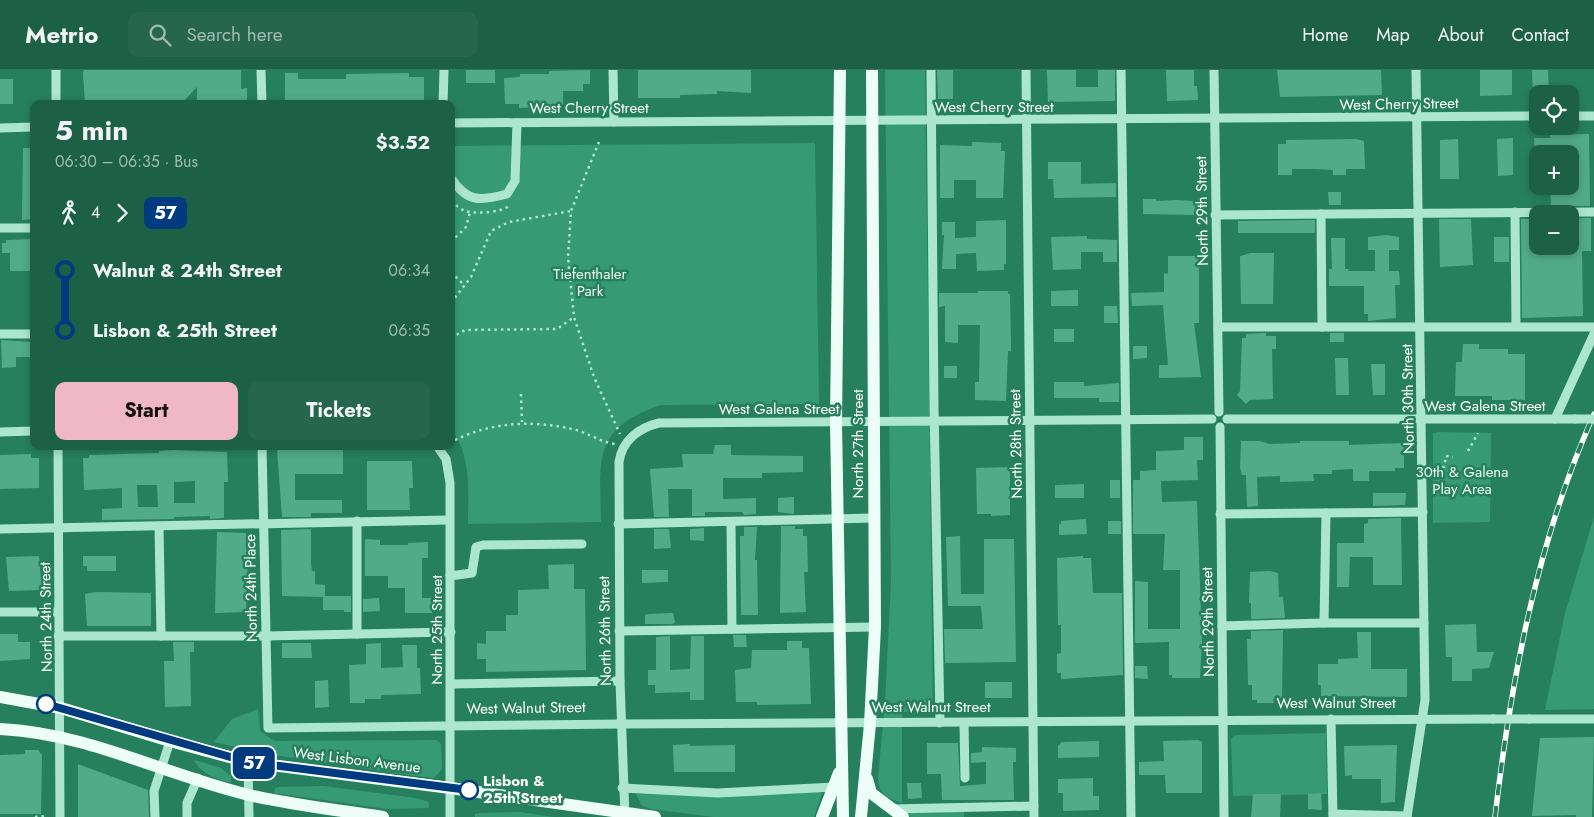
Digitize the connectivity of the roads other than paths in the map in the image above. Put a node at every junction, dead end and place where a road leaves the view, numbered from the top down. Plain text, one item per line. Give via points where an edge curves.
1 (56, 70) edge
2 (261, 70) edge
3 (444, 70) edge
4 (613, 70) edge
5 (840, 70) edge
6 (872, 70) edge
7 (931, 70) edge
8 (1026, 70) edge
9 (1122, 70) edge
10 (1214, 70) edge
11 (1416, 70) edge
12 (56, 100) edge
13 (262, 100) edge
14 (443, 100) edge
15 (1529, 116) edge
16 (1579, 116) edge
17 (1594, 116) edge
18 (1416, 117) junction
19 (840, 120) junction
20 (1026, 120) junction
21 (1122, 120) junction
22 (1214, 120) junction
23 (873, 121) junction
24 (931, 121) junction
25 (614, 122) junction
26 (455, 123) edge
27 (517, 123) junction
28 (30, 127) edge
29 (0, 128) edge
30 (455, 184) edge
31 (1418, 212) junction
32 (1515, 212) junction
33 (1594, 212) edge
34 (1321, 214) junction
35 (1215, 215) junction
36 (0, 228) edge
37 (30, 228) edge
38 (1420, 326) junction
39 (1516, 326) junction
40 (1218, 327) junction
41 (1322, 327) junction
42 (1594, 327) edge
43 (0, 334) edge
44 (30, 334) edge
45 (1594, 334) edge
46 (1219, 412) junction
47 (1212, 419) junction
48 (1555, 419) junction
49 (1594, 419) edge
50 (1125, 420) junction
51 (1227, 420) junction
52 (1421, 420) junction
53 (1029, 421) junction
54 (874, 422) junction
55 (934, 422) junction
56 (836, 423) junction
57 (1220, 427) junction
58 (0, 432) edge
59 (30, 432) edge
60 (624, 445) joint
61 (58, 450) edge
62 (262, 450) edge
63 (439, 450) edge
64 (1423, 512) junction
65 (1326, 513) junction
66 (1220, 514) junction
67 (874, 518) junction
68 (450, 520) junction
69 (838, 520) junction
70 (357, 521) junction
71 (731, 522) junction
72 (264, 523) junction
73 (618, 524) junction
74 (159, 526) junction
75 (58, 528) junction
76 (0, 529) edge
77 (582, 544) dead end
78 (450, 576) junction
79 (0, 612) edge
80 (58, 612) junction
81 (1324, 623) junction
82 (1424, 623) junction
83 (839, 626) junction
84 (1222, 626) junction
85 (875, 627) junction
86 (732, 629) junction
87 (619, 631) junction
88 (451, 632) junction
89 (357, 634) junction
90 (58, 636) junction
91 (161, 636) junction
92 (266, 636) junction
93 (620, 681) junction
94 (451, 684) junction
95 (0, 697) edge
96 (61, 708) junction
97 (1331, 718) junction
98 (1424, 719) junction
99 (1594, 719) edge
100 (1223, 720) junction
101 (1032, 722) junction
102 (1129, 722) junction
103 (840, 723) junction
104 (940, 723) junction
105 (964, 723) junction
106 (621, 724) junction
107 (870, 724) junction
108 (451, 726) junction
109 (268, 728) joint
110 (0, 729) edge
111 (60, 737) junction
112 (170, 742) junction
113 (248, 762) junction
114 (842, 766) junction
115 (162, 767) junction
116 (865, 769) junction
117 (198, 778) junction
118 (965, 778) dead end
119 (834, 787) junction
120 (450, 788) junction
121 (622, 788) junction
122 (248, 794) junction
123 (1034, 806) junction
124 (892, 809) junction
125 (624, 815) edge
126 (1333, 816) edge
127 (60, 817) edge
128 (155, 817) edge
129 (187, 817) edge
130 (249, 817) edge
131 (383, 817) edge
132 (450, 817) edge
133 (655, 817) edge
134 (822, 817) edge
135 (843, 817) edge
136 (862, 817) edge
137 (903, 817) edge
138 (1034, 817) edge
139 (1131, 817) edge
140 (1224, 817) edge
141 (1407, 817) edge

1 - 12 street
2 - 13 street
3 - 14 street
4 - 25 street
5 - 19 main road, North 27th Street
6 - 23 main road, North 27th Street
7 - 24 street
8 - 20 street, North 28th Street
9 - 21 street
10 - 22 street, North 29th Street
11 - 18 street, North 30th Street
15 - 18 street, West Cherry Street
16 - 17 street
18 - 22 street, West Cherry Street
18 - 31 street, North 30th Street
19 - 23 street, West Cherry Street
19 - 25 street, West Cherry Street
19 - 56 main road, North 27th Street
20 - 21 street, West Cherry Street
20 - 24 street, West Cherry Street
20 - 53 street, North 28th Street
21 - 22 street, West Cherry Street
21 - 50 street
22 - 35 street, North 29th Street
23 - 24 street, West Cherry Street
23 - 54 main road, North 27th Street
24 - 55 street
25 - 27 street, West Cherry Street
26 - 27 street, West Cherry Street
27 - 30 street via 515,181 507,194 488,199 470,198
28 - 29 street
31 - 32 street
31 - 34 street
31 - 38 street, North 30th Street
32 - 33 street
32 - 39 street
34 - 35 street
34 - 41 street
35 - 40 street, North 29th Street
36 - 37 street
38 - 39 street
38 - 41 street
38 - 52 street, North 30th Street
39 - 42 street
40 - 41 street
40 - 46 street, North 29th Street
43 - 44 street
45 - 48 street
46 - 47 street
46 - 51 street
47 - 50 street, West Galena Street
47 - 57 street via 1215,426
48 - 49 street, West Galena Street, bridge
48 - 52 street, West Galena Street
50 - 53 street, West Galena Street
50 - 102 street
51 - 52 street, West Galena Street
51 - 57 street
52 - 64 street, North 30th Street
53 - 55 street, West Galena Street
53 - 101 street, North 28th Street
54 - 55 street, West Galena Street
54 - 56 street, West Galena Street
54 - 67 main road, North 27th Street
55 - 104 street
56 - 60 street, West Galena Street via 659,423 642,430
56 - 69 main road, North 27th Street
57 - 66 street, North 29th Street
58 - 59 street
60 - 73 street, North 26th Street via 619,462
61 - 75 street, North 24th Street
62 - 72 street, North 24th Place
63 - 68 street, North 25th Street via 448,468
64 - 65 street
64 - 82 street, North 30th Street
65 - 66 street
65 - 81 street
66 - 84 street, North 29th Street
67 - 69 street
67 - 85 main road, North 27th Street
68 - 70 street
68 - 78 street, North 25th Street
69 - 71 street
69 - 83 main road, North 27th Street
70 - 72 street
70 - 89 street
71 - 73 street
71 - 86 street
72 - 74 street
72 - 92 street, North 24th Place
73 - 87 street, North 26th Street
74 - 75 street
74 - 91 street
75 - 76 street
75 - 80 street, North 24th Street
77 - 78 street via 483,545 476,547 472,573
78 - 88 street, North 25th Street
79 - 80 street
80 - 90 street, North 24th Street
81 - 82 street
81 - 84 street
82 - 98 street, North 30th Street
83 - 85 street
83 - 86 street
83 - 103 main road, North 27th Street
84 - 100 street, North 29th Street
85 - 107 main road, North 27th Street
86 - 87 street
87 - 93 street, North 26th Street
88 - 89 street
88 - 94 street, North 25th Street
89 - 92 street
90 - 91 street
90 - 96 street, North 24th Street
91 - 92 street
92 - 109 street, North 24th Place
93 - 94 street
93 - 106 street, North 26th Street
94 - 108 street, North 25th Street
95 - 96 main road
96 - 111 street, North 24th Street
96 - 112 main road, West Lisbon Avenue
97 - 98 street, West Walnut Street
97 - 100 street, West Walnut Street
97 - 126 street
98 - 99 street, West Walnut Street, bridge
98 - 141 street, North 30th Street
100 - 102 street, West Walnut Street
100 - 140 street, North 29th Street
101 - 102 street, West Walnut Street
101 - 105 street, West Walnut Street
101 - 123 street, North 28th Street
102 - 139 street
103 - 106 street, West Walnut Street
103 - 107 street, West Walnut Street
103 - 114 main road, North 27th Street
104 - 105 street, West Walnut Street
104 - 107 street, West Walnut Street
105 - 118 street
106 - 108 street, West Walnut Street
106 - 121 street, North 26th Street
107 - 116 main road, North 27th Street
108 - 109 street, West Walnut Street
108 - 120 street, North 25th Street
110 - 111 main road
111 - 115 main road
111 - 127 street, North 24th Street
112 - 113 main road, West Lisbon Avenue
112 - 115 street
113 - 120 main road, West Lisbon Avenue
113 - 122 street
114 - 119 main road
114 - 135 main road, North 27th Street
115 - 117 main road
115 - 128 street via 154,791
116 - 124 main road via 871,793
116 - 136 main road, North 27th Street
117 - 122 main road
117 - 129 street via 187,803
119 - 121 street via 718,793
119 - 134 main road
120 - 125 main road, West Lisbon Avenue
120 - 132 street, North 25th Street
121 - 125 street, North 26th Street
122 - 130 street
122 - 131 main road
123 - 124 street
123 - 138 street, North 28th Street
124 - 137 main road
125 - 133 main road, West Lisbon Avenue
126 - 141 street

